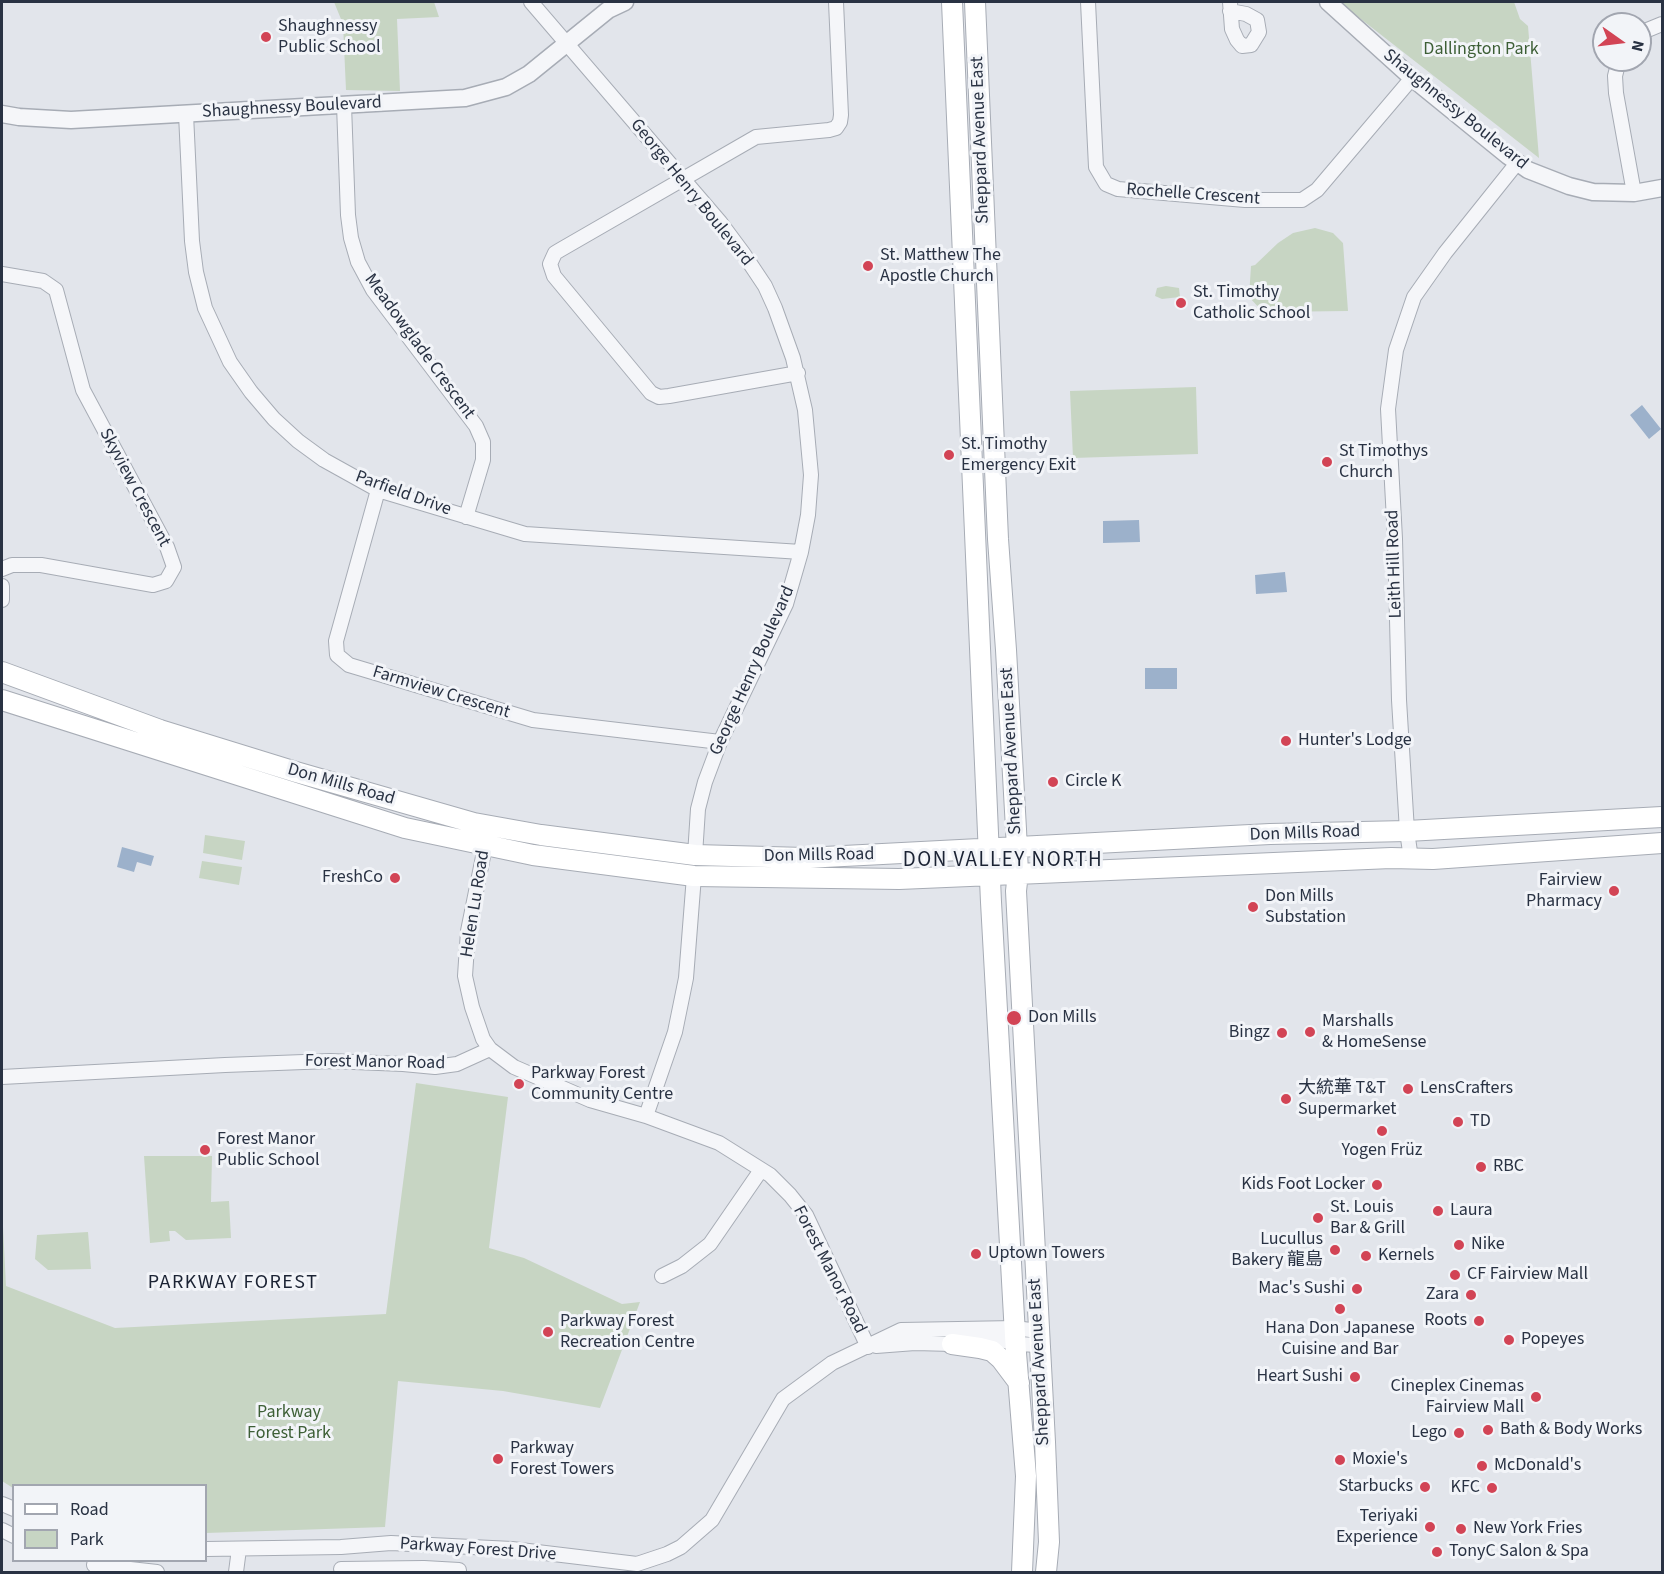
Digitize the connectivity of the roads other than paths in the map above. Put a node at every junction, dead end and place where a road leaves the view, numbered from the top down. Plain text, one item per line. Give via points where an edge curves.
1 (531, 2) edge
2 (625, 2) edge
3 (836, 2) edge
4 (952, 2) edge
5 (975, 2) edge
6 (1088, 2) edge
7 (1325, 3) edge
8 (566, 44) junction
9 (1616, 72) edge
10 (1412, 78) junction
11 (344, 105) junction
12 (2, 114) edge
13 (186, 114) junction
14 (1517, 163) junction
15 (683, 180) junction
16 (1662, 188) edge
17 (1634, 193) junction
18 (2, 274) edge
19 (798, 373) junction
20 (378, 490) junction
21 (466, 517) junction
22 (801, 552) junction
23 (2, 568) edge
24 (2, 586) edge
25 (2, 600) edge
26 (2, 672) edge
27 (2, 700) edge
28 (720, 742) junction
29 (1662, 817) edge
30 (488, 826) junction
31 (1407, 831) junction
32 (1662, 843) edge
33 (486, 846) junction
34 (1017, 849) junction
35 (989, 850) junction
36 (695, 855) junction
37 (1411, 859) junction
38 (1018, 873) junction
39 (990, 875) junction
40 (694, 876) junction
41 (490, 1049) junction
42 (2, 1077) edge
43 (646, 1116) junction
44 (761, 1170) junction
45 (662, 1276) dead end
46 (1016, 1336) junction
47 (1038, 1338) junction
48 (952, 1344) junction
49 (868, 1347) junction
50 (1019, 1383) junction
51 (341, 1547) junction
52 (461, 1548) junction
53 (207, 1549) edge
54 (239, 1549) junction
55 (94, 1563) edge
56 (340, 1571) edge
57 (459, 1571) edge
58 (157, 1572) edge
59 (236, 1572) edge
60 (1022, 1572) edge
61 (1046, 1572) edge

1 - 8 street, George Henry Boulevard
2 - 8 street, Shaughnessy Boulevard via 608,10
3 - 15 street via 841,107 838,125 829,130 756,137
4 - 35 main road, Sheppard Avenue East
5 - 34 main road, Sheppard Avenue East via 998,539
6 - 10 street, Rochelle Crescent via 1096,167 1106,184 1118,189 1245,201 1302,200 1317,190
7 - 10 street, Shaughnessy Boulevard
8 - 11 street, Shaughnessy Boulevard via 529,74 479,96
8 - 15 street, George Henry Boulevard
9 - 17 street via 1616,93
10 - 14 street, Shaughnessy Boulevard
11 - 13 street, Shaughnessy Boulevard
11 - 21 street, Meadowglade Crescent via 348,215 358,262 373,290 476,426 483,442 483,460
12 - 13 street, Shaughnessy Boulevard via 71,120
13 - 20 street, Parfield Drive via 196,272 205,308 230,362 250,392 298,441
14 - 17 street, Shaughnessy Boulevard via 1569,186 1613,194
14 - 31 street, Leith Hill Road via 1414,297 1396,350 1388,409
15 - 19 street, George Henry Boulevard via 720,222 765,286
15 - 19 street via 555,253 549,264 554,276 651,393 669,396
16 - 17 street, Shaughnessy Boulevard
18 - 23 street, Skyview Crescent via 43,280 56,290 83,390 174,567 166,581 153,585 41,565
19 - 22 street, George Henry Boulevard via 811,475
20 - 21 street, Parfield Drive
20 - 28 street, Farmview Crescent via 336,640 337,655 349,665 532,720
21 - 22 street, Parfield Drive via 525,534
22 - 28 street, George Henry Boulevard via 786,604
24 - 25 street
26 - 30 main road, Don Mills Road via 160,730
27 - 33 main road, Don Mills Road via 405,828
28 - 36 street, George Henry Boulevard via 698,809
29 - 31 main road, Don Mills Road
30 - 33 street, Helen Lu Road
30 - 36 main road, Don Mills Road
31 - 34 main road, Don Mills Road via 1270,834
31 - 37 street, Leith Hill Road
32 - 37 main road, Don Mills Road
33 - 40 main road, Don Mills Road
33 - 41 street, Helen Lu Road via 468,931 465,976 472,1007
34 - 35 main road, Don Mills Road
34 - 38 main road, Sheppard Avenue East
35 - 36 main road, Don Mills Road via 805,858
35 - 39 main road, Sheppard Avenue East
37 - 38 main road, Don Mills Road
38 - 39 main road, Don Mills Road
38 - 47 main road, Sheppard Avenue East
39 - 40 main road, Don Mills Road via 899,879
39 - 46 main road, Sheppard Avenue East
40 - 43 street via 687,978 675,1032
41 - 42 street, Forest Manor Road via 457,1064 435,1068 330,1061
41 - 43 street, Forest Manor Road via 514,1067 541,1079 590,1100
43 - 44 street, Forest Manor Road via 719,1143
44 - 45 street via 710,1244
44 - 49 street, Forest Manor Road via 806,1215
46 - 47 street, Parkway Forest Drive
46 - 48 street, Parkway Forest Drive
46 - 49 street, Parkway Forest Drive via 900,1330
46 - 50 main road, Sheppard Avenue East
47 - 61 main road, Sheppard Avenue East via 1049,1542
48 - 49 street, Parkway Forest Drive
48 - 50 main road via 992,1351
49 - 52 street, Parkway Forest Drive via 832,1363 783,1399 712,1520 667,1554 637,1564 512,1549
50 - 60 main road, Sheppard Avenue East via 1026,1476
51 - 52 street, Parkway Forest Drive via 391,1543
51 - 54 street, Parkway Forest Drive
51 - 56 street
52 - 57 street
53 - 54 street, Parkway Forest Drive
54 - 59 street
55 - 58 street
56 - 57 street

